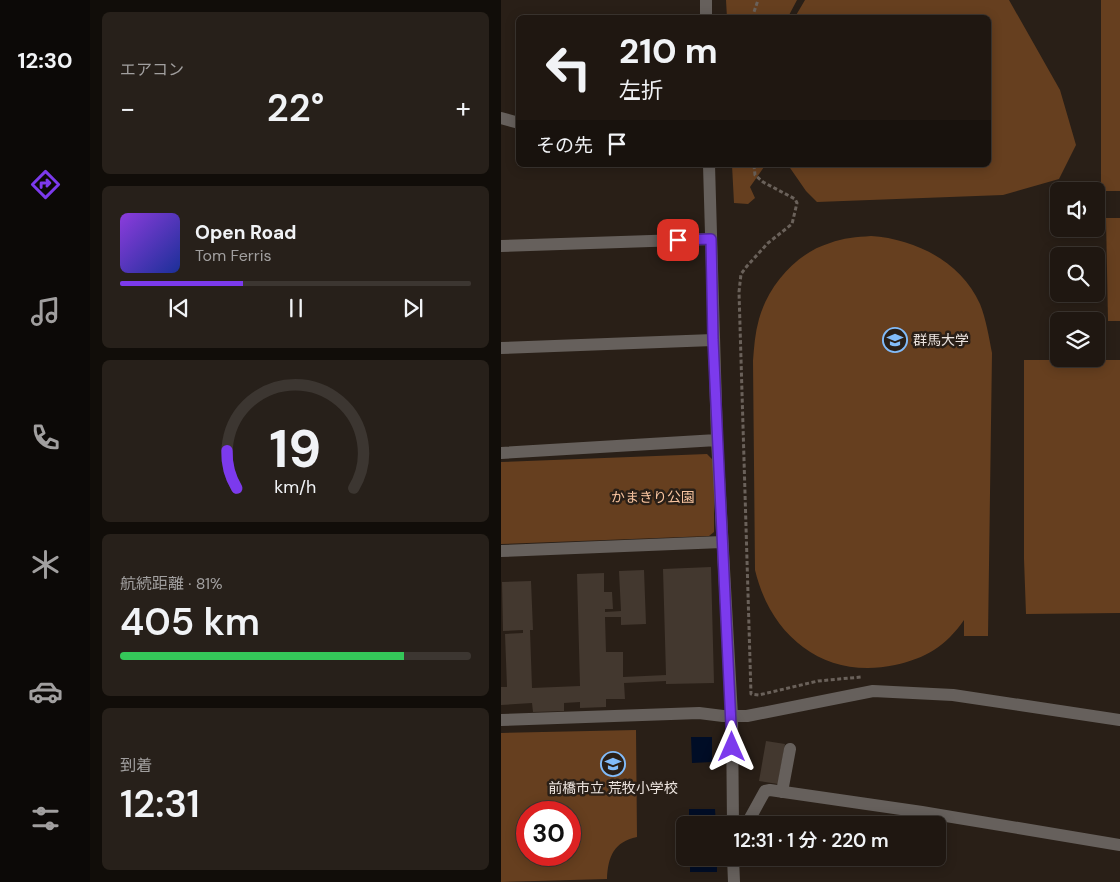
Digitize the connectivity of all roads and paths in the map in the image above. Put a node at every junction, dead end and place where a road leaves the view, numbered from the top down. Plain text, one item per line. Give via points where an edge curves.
1 (706, 0) edge
2 (757, 0) edge
3 (706, 15) edge
4 (753, 15) edge
5 (501, 118) edge
6 (516, 122) edge
7 (709, 167) edge
8 (753, 167) edge
9 (711, 239) junction
10 (501, 246) edge
11 (713, 340) junction
12 (501, 348) edge
13 (717, 440) junction
14 (501, 452) edge
15 (722, 542) junction
16 (501, 551) edge
17 (862, 677) dead end
18 (732, 716) junction
19 (501, 720) edge
20 (1120, 720) edge
21 (790, 749) dead end
22 (782, 792) junction
23 (733, 816) edge
24 (751, 816) edge
25 (1120, 845) edge
26 (733, 866) edge
27 (734, 882) edge

1 - 3 street
2 - 4 path
5 - 6 street
7 - 9 street
8 - 17 path via 763,182 797,203 791,224 768,243 741,274 739,292 751,694 759,695 818,681
9 - 10 street
9 - 11 street
11 - 12 street
11 - 13 street
13 - 14 street
13 - 15 street
15 - 16 street
15 - 18 street
18 - 19 street via 699,713
18 - 20 street via 747,716 873,691 953,695
18 - 23 street
21 - 22 street
22 - 24 street via 765,792
22 - 25 street
26 - 27 street

